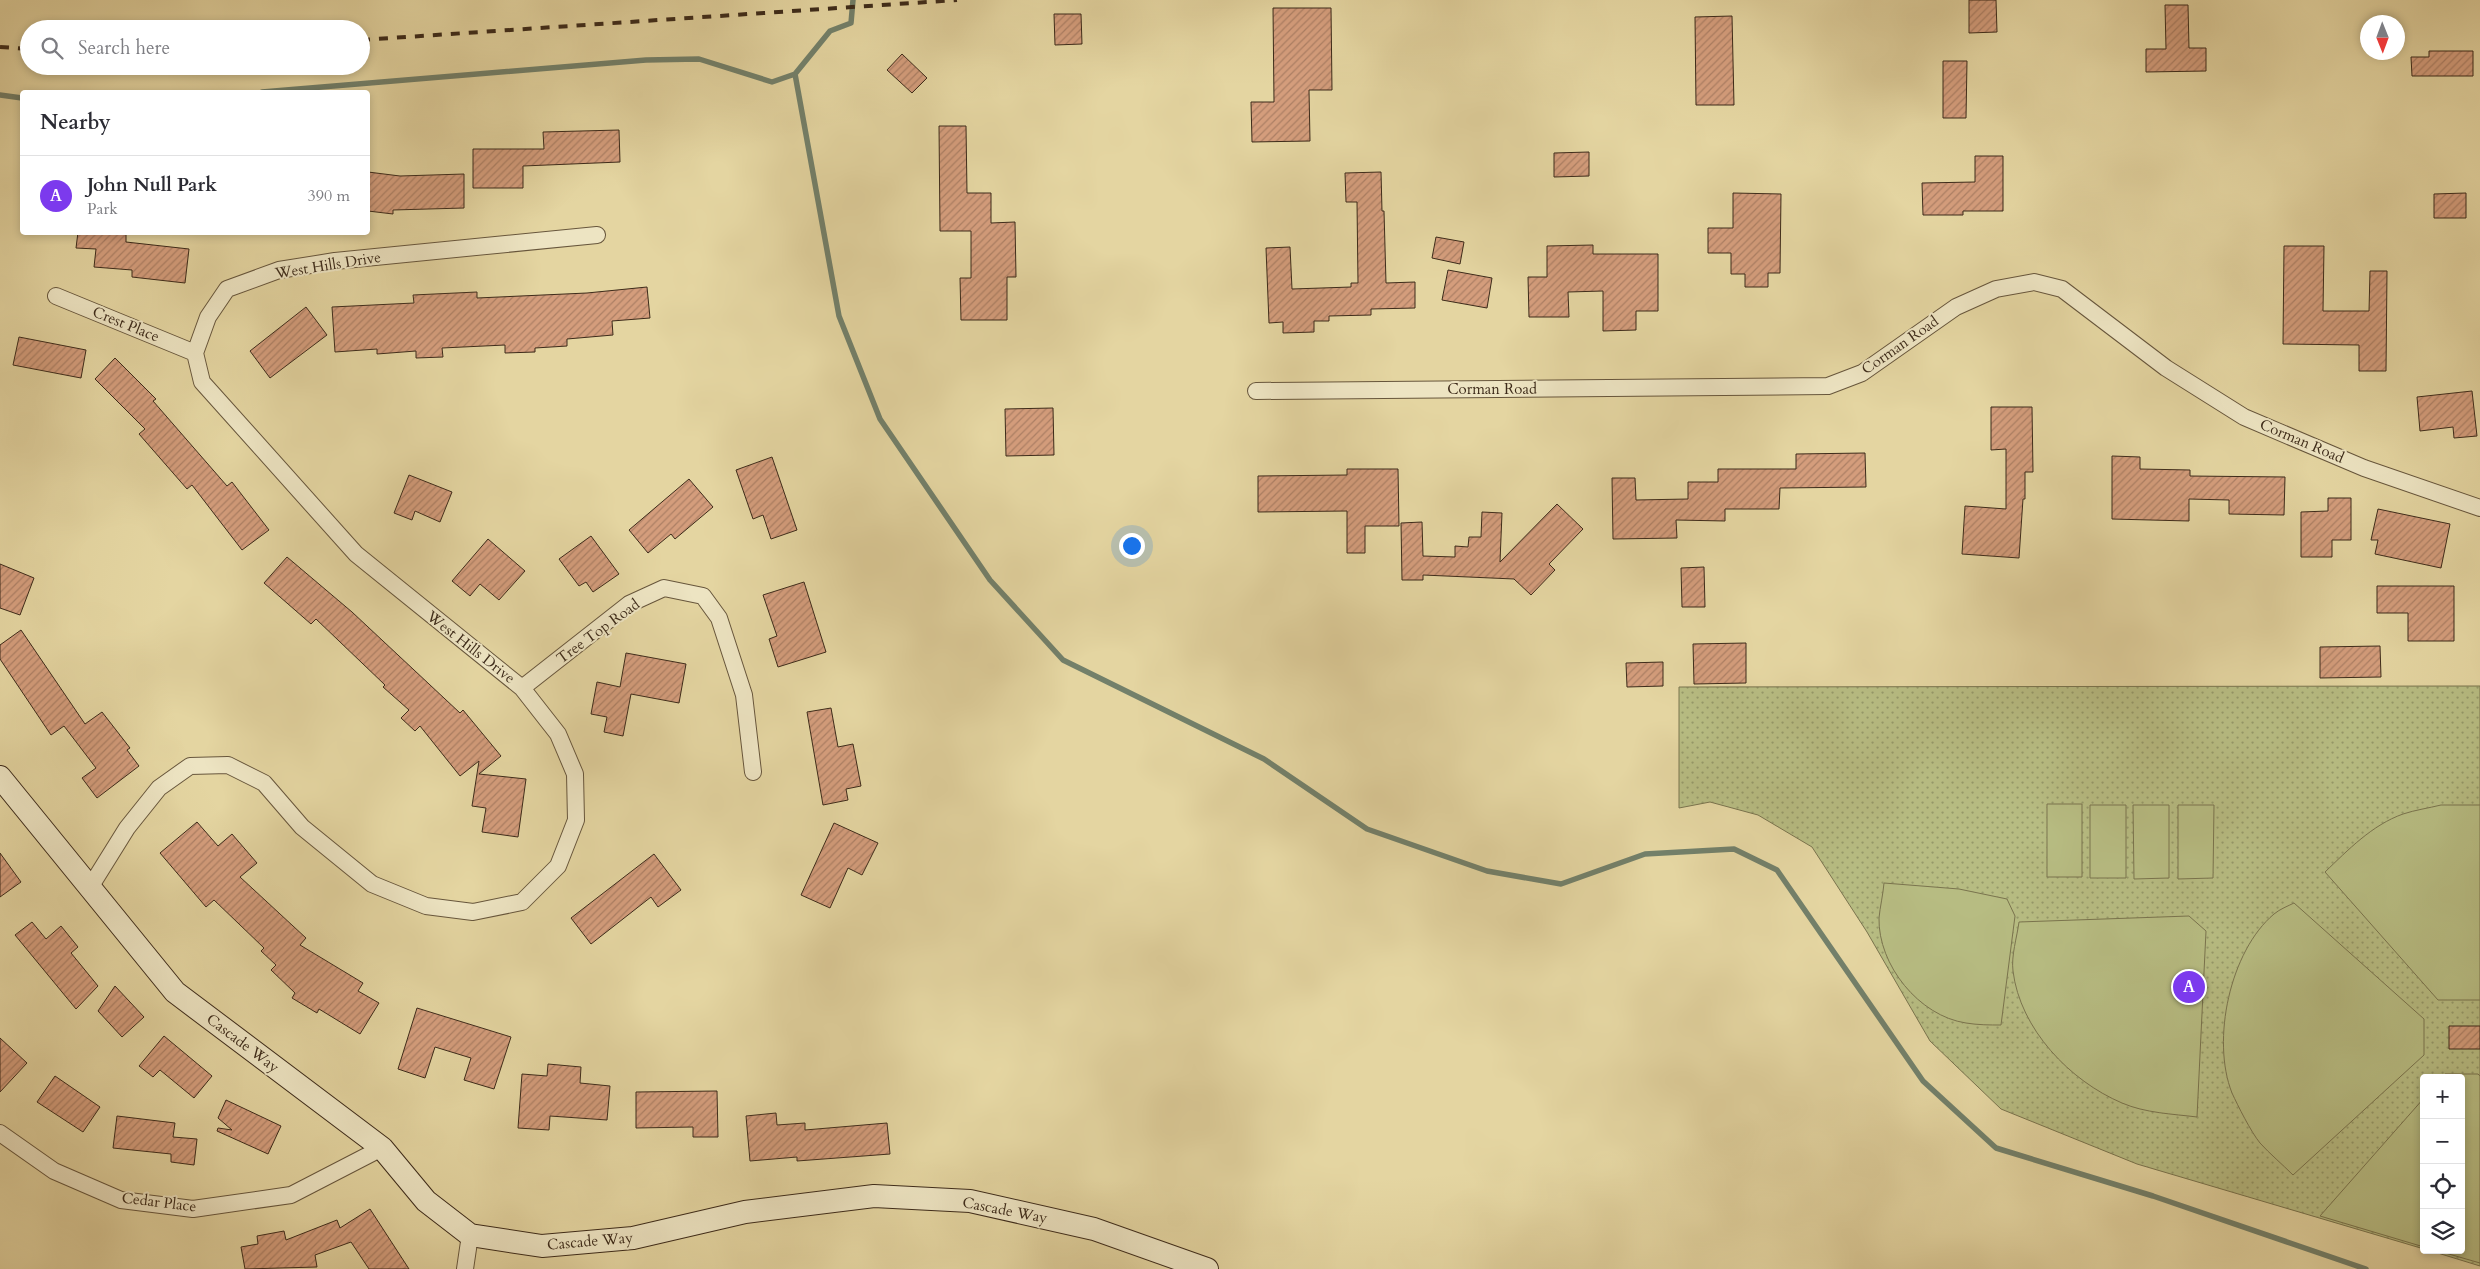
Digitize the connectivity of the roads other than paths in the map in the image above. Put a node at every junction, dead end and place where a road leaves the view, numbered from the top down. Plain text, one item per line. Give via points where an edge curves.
1 (597, 235) dead end
2 (56, 296) dead end
3 (196, 353) junction
4 (1256, 391) dead end
5 (2480, 508) edge
6 (522, 688) junction
7 (753, 772) dead end
8 (0, 777) edge
9 (89, 889) junction
10 (0, 1132) edge
11 (382, 1148) junction
12 (470, 1235) junction
13 (465, 1269) edge
14 (1208, 1269) edge

1 - 3 street, West Hills Drive via 335,261 279,270 227,289 208,317
2 - 3 street, Crest Place
3 - 6 street, West Hills Drive via 202,382 356,554
4 - 5 street, Corman Road via 1828,386 1862,373 1956,307 1996,289 2034,282 2062,289 2166,368 2244,417 2364,468
6 - 7 street, Tree Top Road via 629,604 664,588 703,596 719,618 744,695
6 - 9 street, West Hills Drive via 558,734 575,774 576,820 558,866 522,902 473,912 426,906 372,884 302,827 264,783 228,765 190,766 159,788 127,828
8 - 9 street, Cascade Way
9 - 11 street, Cascade Way via 175,992
10 - 11 street, Cedar Place via 54,1171 121,1200 193,1209 291,1195
11 - 12 street, Cascade Way via 426,1201
12 - 13 street
12 - 14 street, Cascade Way via 542,1246 633,1238 745,1212 874,1196 970,1201 1094,1229

